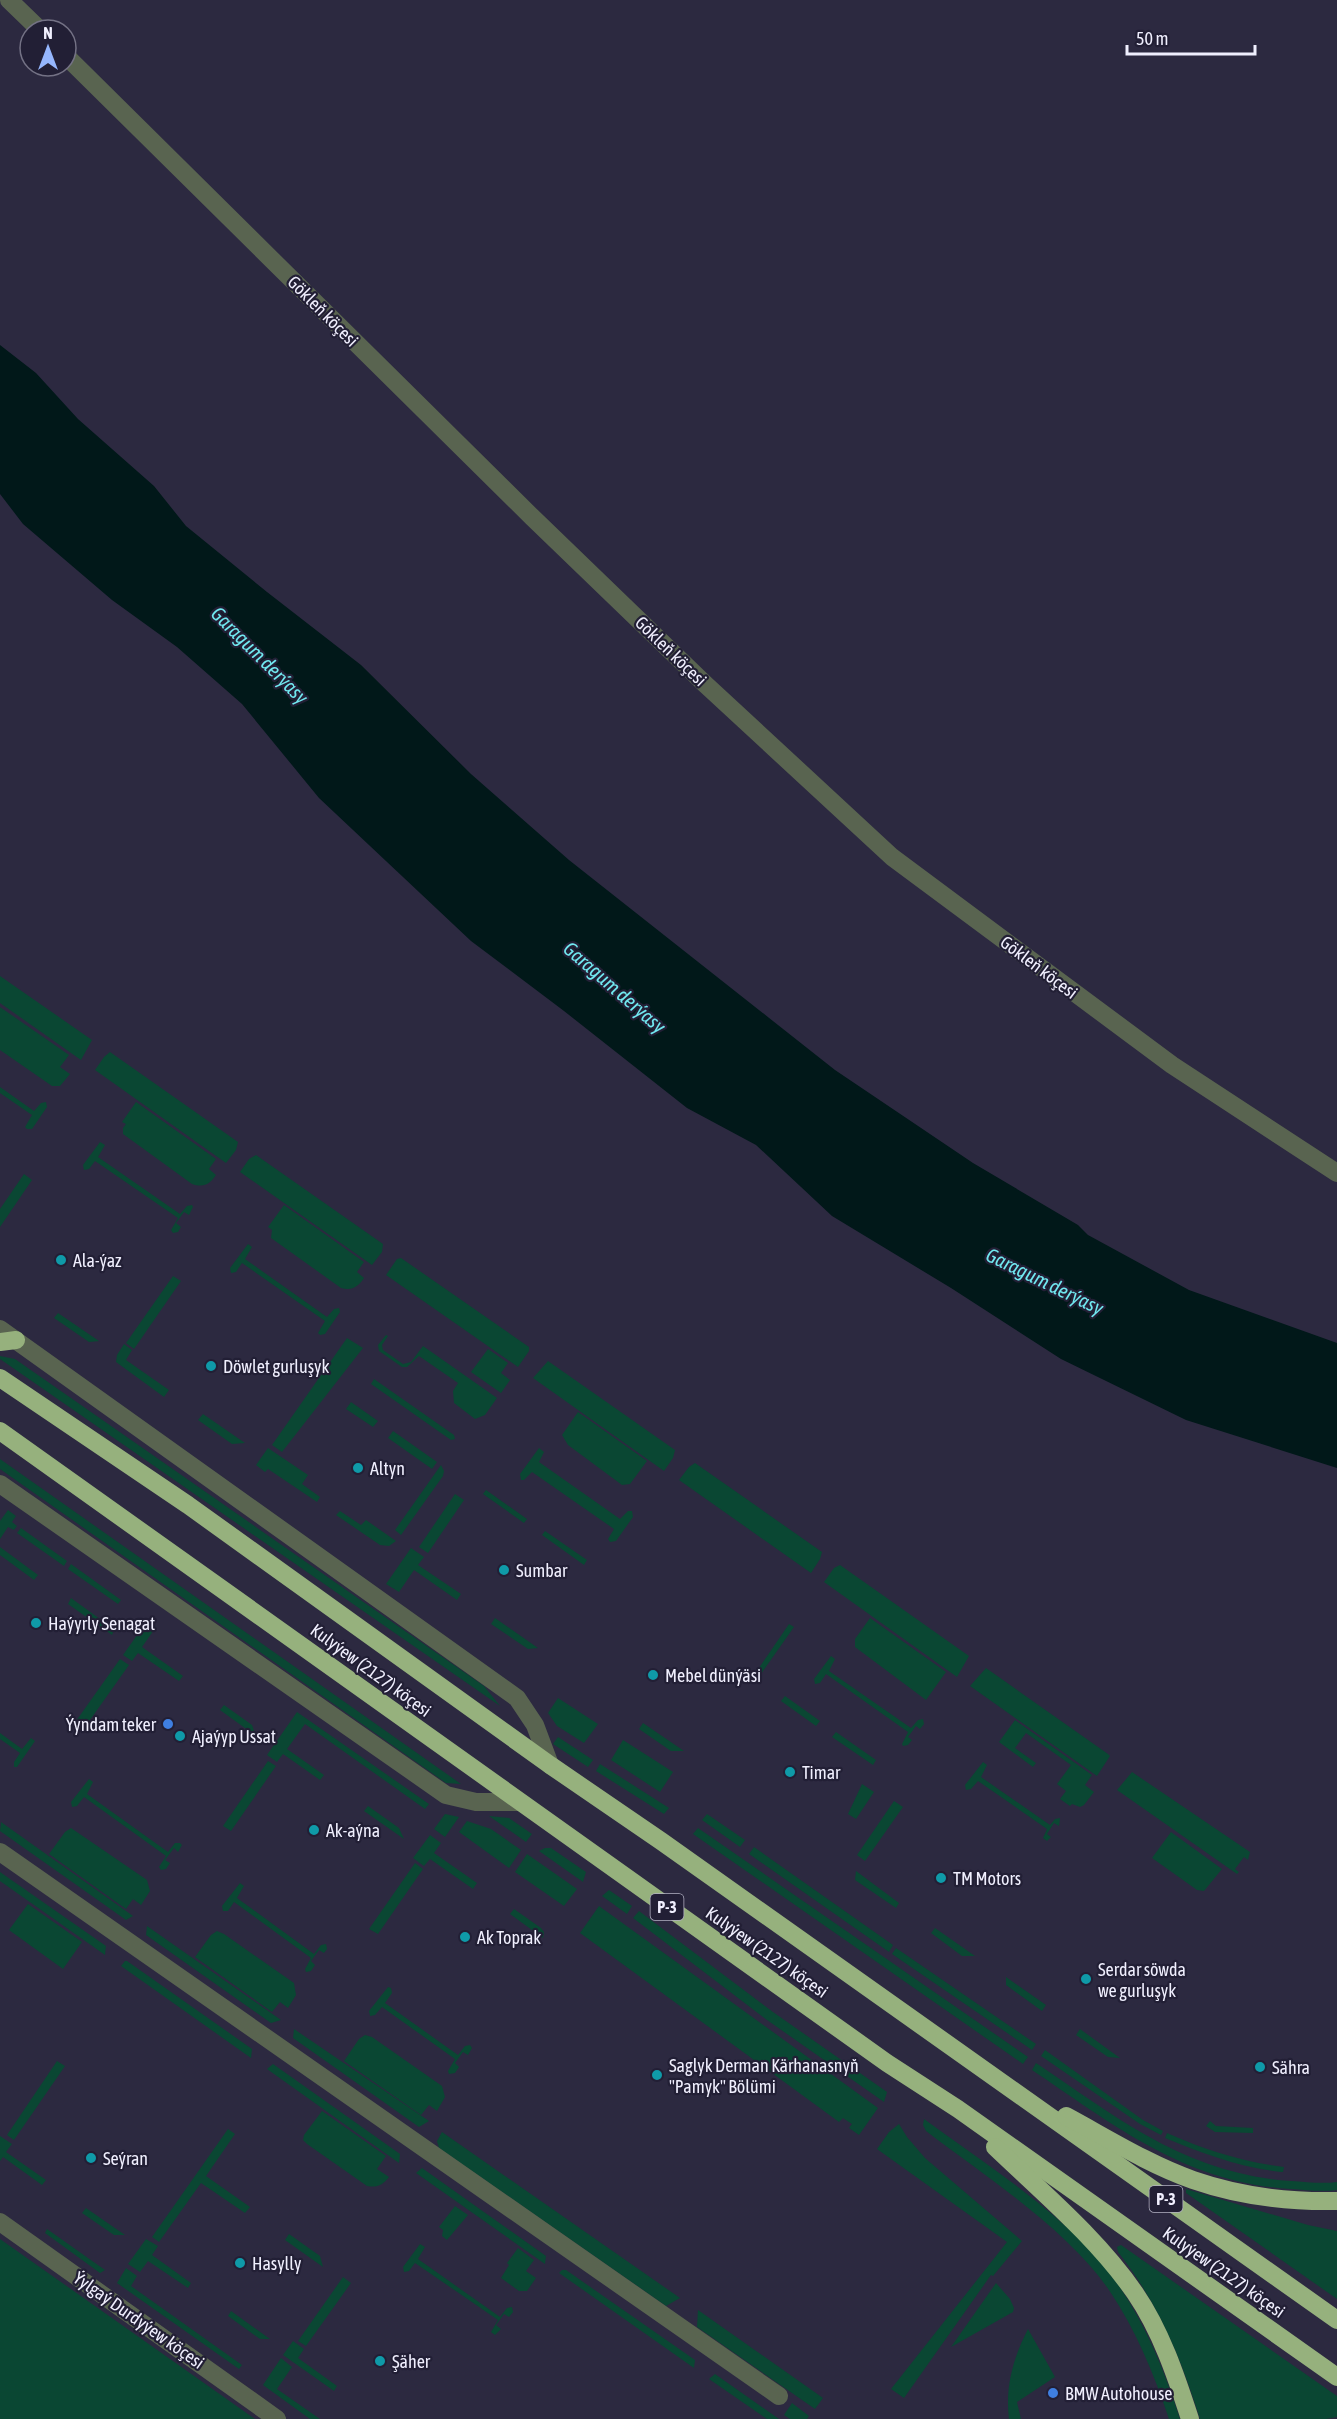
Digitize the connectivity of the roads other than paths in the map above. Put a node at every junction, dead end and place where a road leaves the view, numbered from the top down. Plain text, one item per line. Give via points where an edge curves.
1 (9, 0) edge
2 (28, 18) edge
3 (78, 68) edge
4 (1337, 1173) edge
5 (0, 1329) edge
6 (8, 1341) edge
7 (0, 1378) edge
8 (0, 1431) edge
9 (0, 1484) edge
10 (550, 1766) junction
11 (520, 1802) junction
12 (0, 1851) edge
13 (996, 2078) junction
14 (958, 2109) junction
15 (1337, 2201) edge
16 (0, 2222) edge
17 (1337, 2320) edge
18 (1337, 2377) edge
19 (779, 2396) dead end
20 (278, 2419) edge
21 (1190, 2419) edge

1 - 2 street
3 - 4 street, Gökleň köçesi via 531,517 892,857 1172,1065
5 - 6 street
6 - 10 street via 517,1698 535,1725
7 - 10 highway, Kulyýew (2127) köçesi / P-3 via 188,1505
8 - 11 highway, Kulyýew (2127) köçesi / P-3
9 - 11 street via 446,1796 476,1802
10 - 13 highway, Kulyýew (2127) köçesi / P-3
11 - 14 highway, Kulyýew (2127) köçesi / P-3 via 887,2063
12 - 19 street
13 - 15 highway via 1194,2180 1260,2197
13 - 17 highway, Kulyýew (2127) köçesi / P-3
14 - 18 highway, Kulyýew (2127) köçesi / P-3
14 - 21 highway via 1092,2241 1135,2293 1159,2337
16 - 20 street, Ýylgaý Durdyýew köçesi

